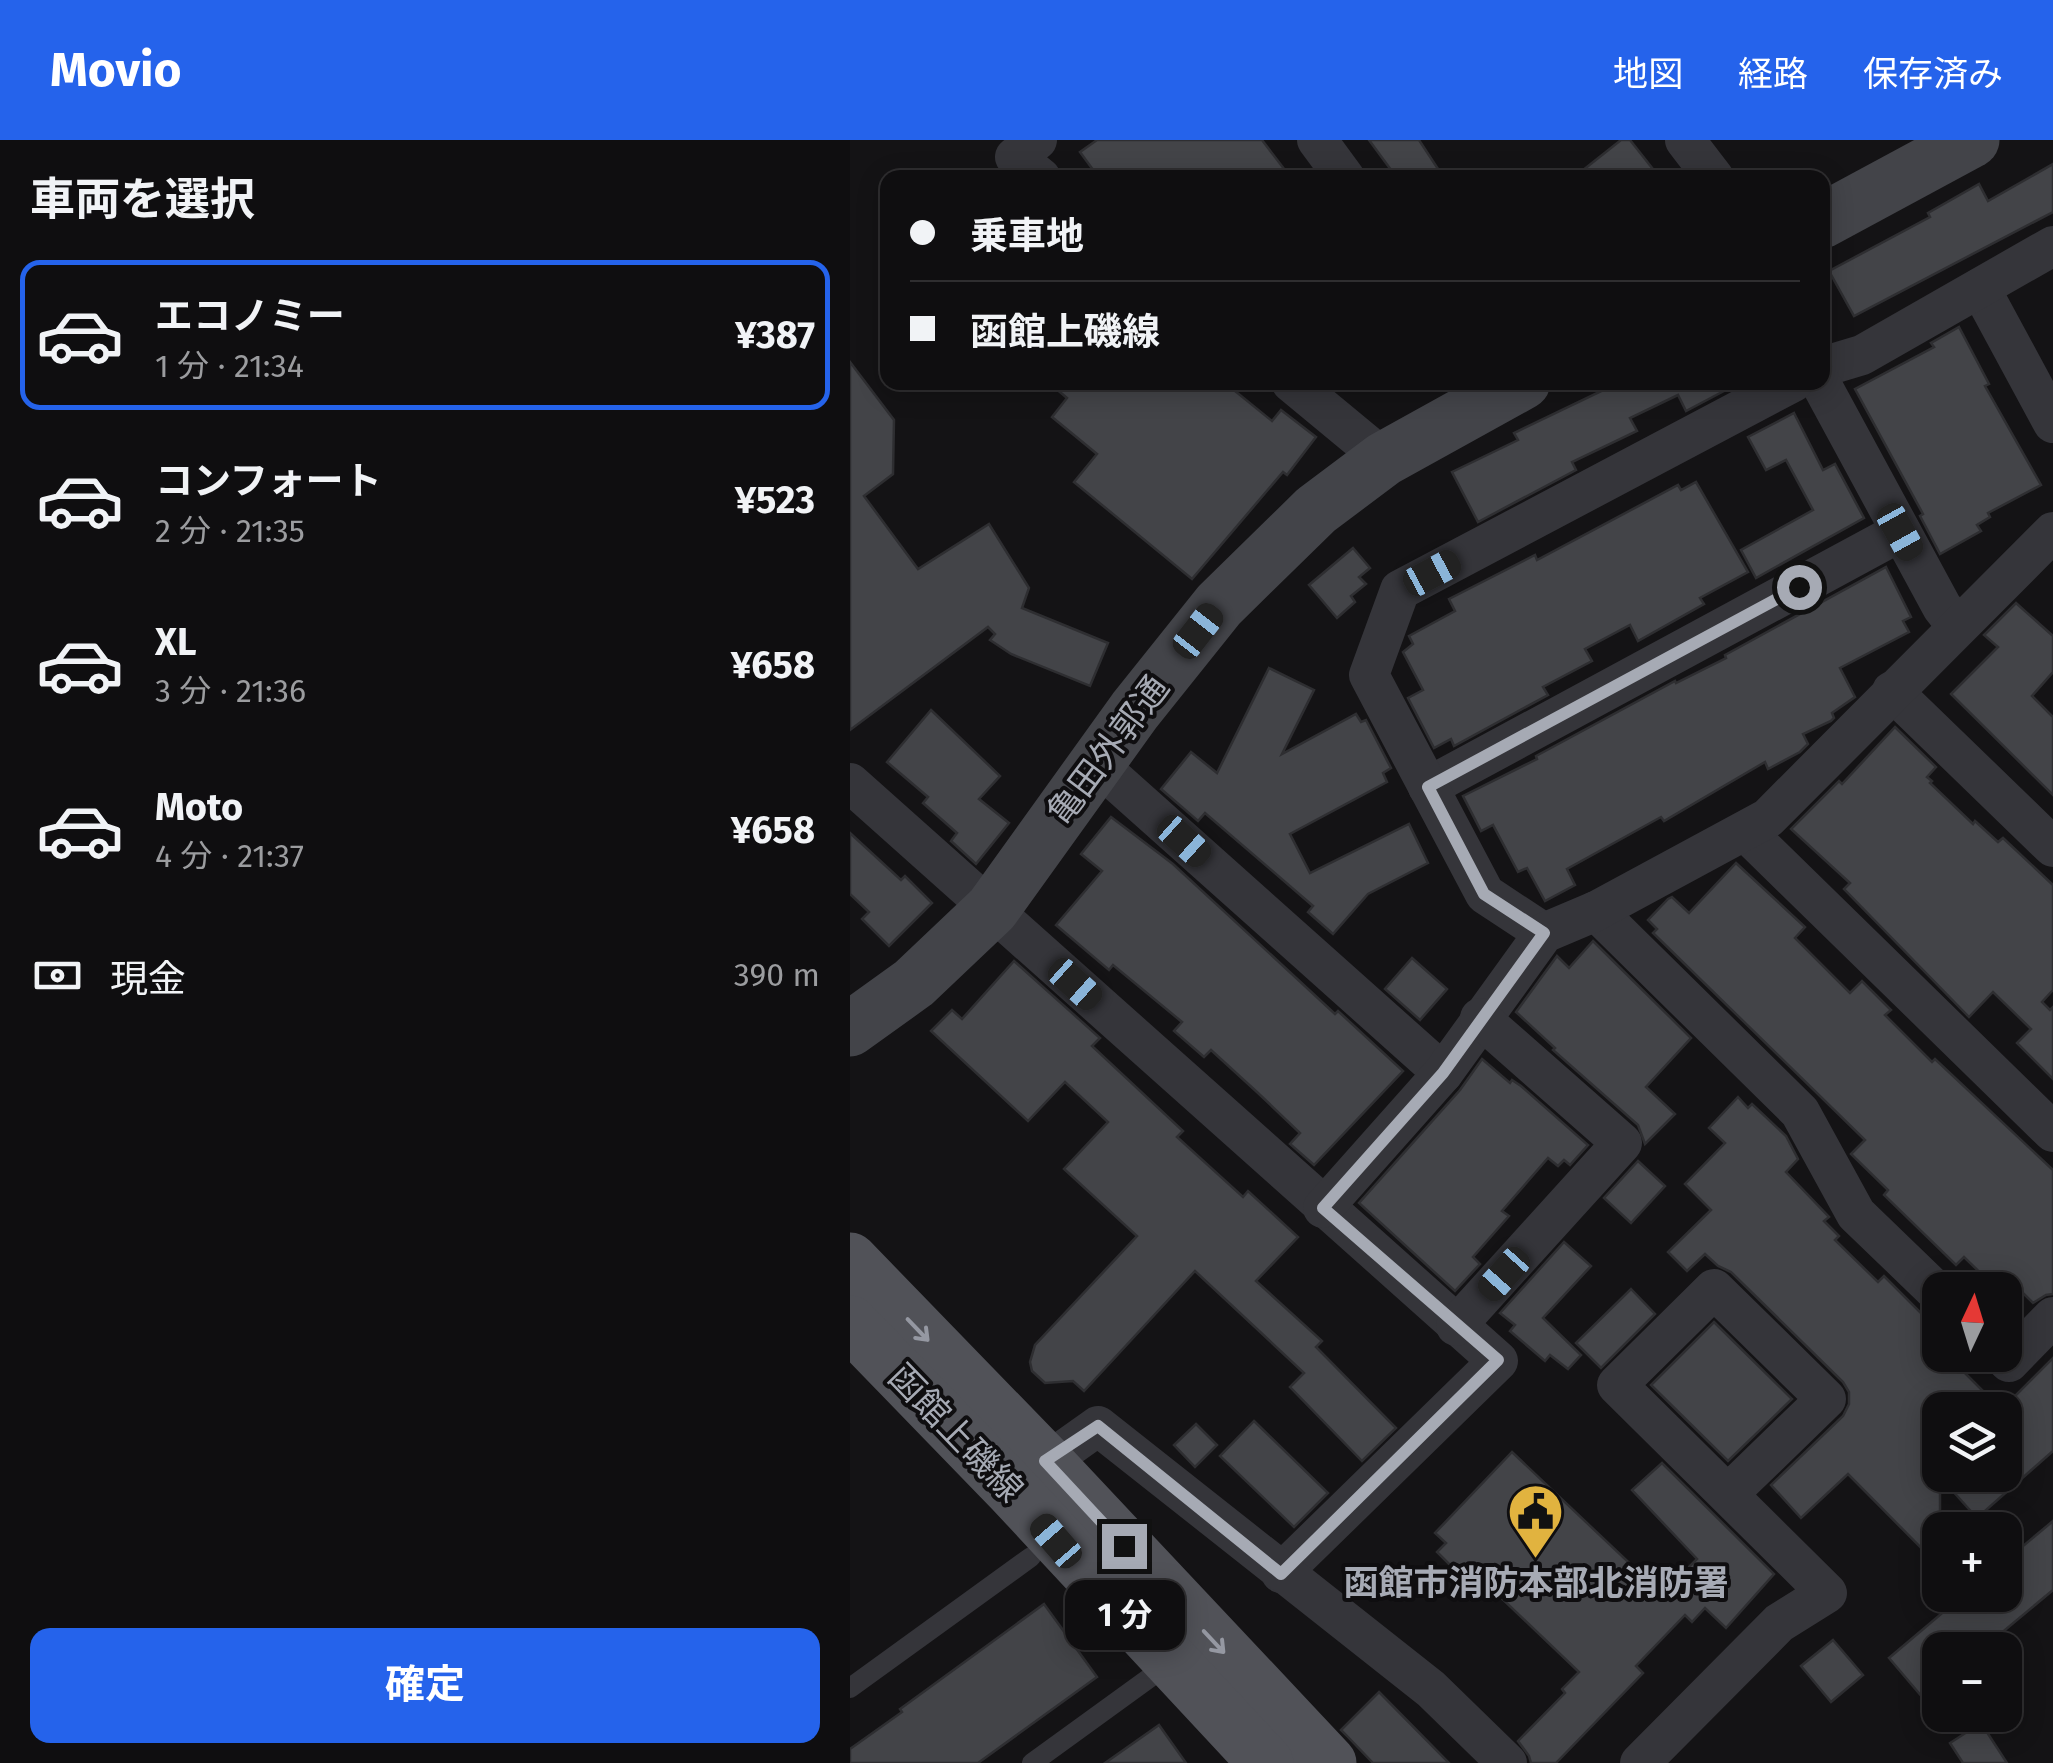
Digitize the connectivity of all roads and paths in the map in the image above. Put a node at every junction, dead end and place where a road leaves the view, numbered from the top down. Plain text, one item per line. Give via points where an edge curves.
1 (1037, 140) edge
2 (1317, 140) edge
3 (1686, 140) edge
4 (1972, 140) edge
5 (1031, 170) edge
6 (1339, 170) edge
7 (1708, 170) edge
8 (1830, 217) edge
9 (2053, 246) edge
10 (1980, 288) junction
11 (1830, 363) edge
12 (1830, 377) edge
13 (1300, 390) edge
14 (1502, 390) edge
15 (1778, 390) edge
16 (2053, 423) edge
17 (1384, 460) junction
18 (1900, 532) junction
19 (2047, 551) edge
20 (1957, 626) junction
21 (1892, 691) junction
22 (1097, 764) junction
23 (850, 782) edge
24 (1428, 787) junction
25 (1746, 832) junction
26 (2053, 848) edge
27 (992, 909) junction
28 (1596, 911) junction
29 (1544, 933) junction
30 (1480, 1018) junction
31 (850, 1029) edge
32 (1443, 1073) junction
33 (2053, 1132) edge
34 (1323, 1208) junction
35 (850, 1260) edge
36 (1922, 1278) edge
37 (2053, 1317) edge
38 (850, 1323) edge
39 (1456, 1326) junction
40 (2022, 1349) edge
41 (1028, 1475) junction
42 (1728, 1494) junction
43 (1031, 1557) dead end
44 (1281, 1574) junction
45 (1172, 1662) junction
46 (850, 1688) edge
47 (1032, 1763) edge
48 (1266, 1763) edge
49 (1329, 1763) edge
50 (1508, 1763) edge
51 (1640, 1763) edge

1 - 5 street via 1016,157
2 - 6 street
3 - 7 street
4 - 8 street
9 - 10 street
10 - 11 street via 1862,355
10 - 16 street
12 - 18 street
13 - 17 street
14 - 17 street, 亀田外郭通
15 - 24 street via 1400,590 1369,675
17 - 22 street, 亀田外郭通 via 1316,510 1219,604
18 - 20 street
18 - 24 street
19 - 20 street
20 - 21 street
21 - 25 street via 1768,818
21 - 26 street
22 - 27 street, 亀田外郭通
22 - 32 street
23 - 27 street
24 - 29 street via 1484,894
25 - 28 street
25 - 33 street
27 - 31 street, 亀田外郭通 via 914,983
27 - 34 street
28 - 29 street
28 - 36 street via 1800,1112 1856,1214
29 - 30 street
30 - 32 street
30 - 39 street via 1622,1143
32 - 34 street
34 - 39 street
35 -> 41 main road, 函館上磯線
37 - 40 street
38 - 41 main road, 函館上磯線
39 - 44 street via 1498,1360
41 - 44 street via 1098,1426
41 - 45 main road, 函館上磯線
41 -> 49 main road, 函館上磯線
42 - 42 street via 1826,1399 1714,1289 1617,1384
42 - 51 street via 1827,1593 1779,1623
43 - 46 lane
44 - 50 street via 1430,1689
45 - 47 lane
45 - 48 main road, 函館上磯線

